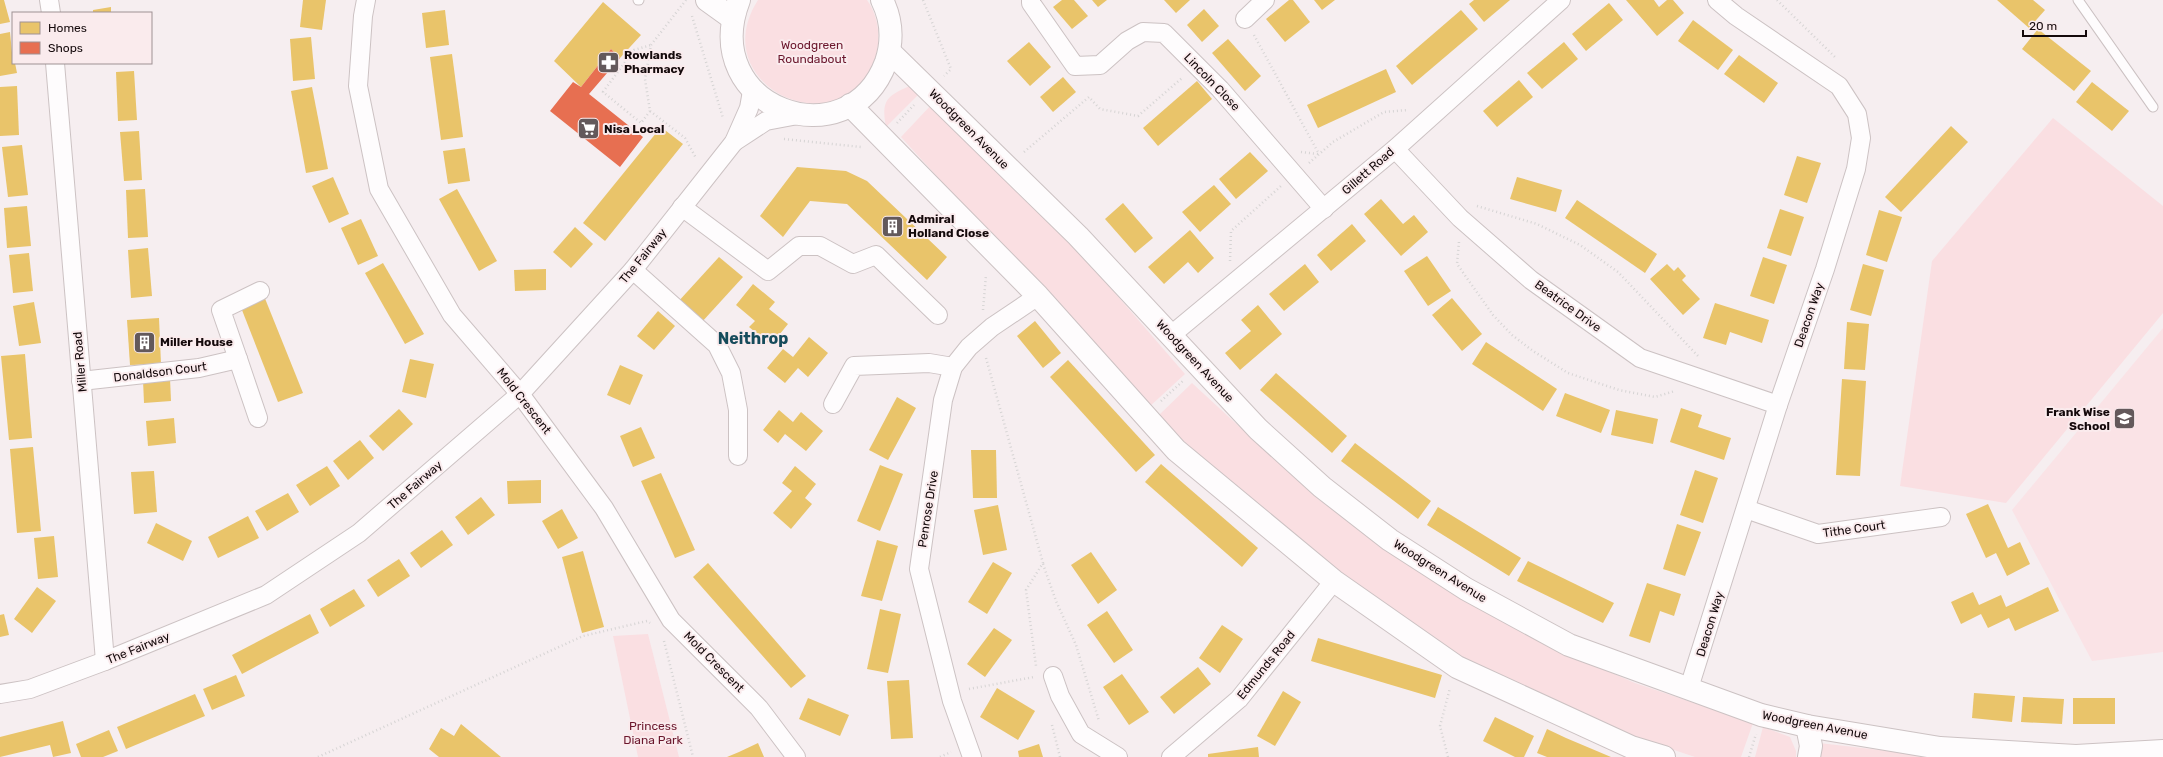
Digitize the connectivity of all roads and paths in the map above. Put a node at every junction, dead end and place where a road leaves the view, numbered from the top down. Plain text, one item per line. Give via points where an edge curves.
1 (50, 0) edge
2 (366, 0) edge
3 (687, 0) edge
4 (882, 0) edge
5 (1031, 0) edge
6 (1265, 0) edge
7 (1561, 0) edge
8 (1717, 0) edge
9 (1777, 0) edge
10 (2078, 0) edge
11 (696, 7) edge
12 (735, 9) edge
13 (51, 12) edge
14 (1245, 19) joint
15 (651, 45) junction
16 (890, 52) junction
17 (55, 64) edge
18 (1196, 66) junction
19 (1823, 75) junction
20 (752, 91) junction
21 (850, 105) junction
22 (2153, 108) dead end
23 (1416, 110) dead end
24 (650, 111) junction
25 (798, 115) junction
26 (736, 137) junction
27 (780, 138) dead end
28 (866, 147) dead end
29 (1395, 149) junction
30 (1319, 154) junction
31 (694, 157) dead end
32 (1007, 167) junction
33 (1294, 174) junction
34 (682, 208) junction
35 (1324, 209) junction
36 (1460, 218) junction
37 (989, 246) junction
38 (633, 270) junction
39 (1236, 283) junction
40 (260, 291) dead end
41 (1038, 296) junction
42 (938, 315) dead end
43 (1170, 336) junction
44 (980, 337) junction
45 (238, 359) junction
46 (1199, 365) junction
47 (953, 367) junction
48 (81, 381) junction
49 (1705, 381) junction
50 (1677, 390) dead end
51 (520, 394) junction
52 (833, 404) dead end
53 (1778, 405) junction
54 (1157, 406) dead end
55 (258, 418) dead end
56 (738, 456) dead end
57 (1746, 509) junction
58 (1941, 517) dead end
59 (1043, 563) junction
60 (1334, 581) junction
61 (666, 624) junction
62 (105, 661) junction
63 (1457, 668) junction
64 (1043, 674) junction
65 (1688, 688) junction
66 (950, 693) junction
67 (0, 694) edge
68 (1050, 720) dead end
69 (1807, 726) junction
70 (2163, 751) edge
71 (1112, 753) edge
72 (318, 757) edge
73 (693, 757) edge
74 (796, 757) edge
75 (972, 757) edge
76 (1060, 757) edge
77 (1171, 757) edge
78 (1448, 757) edge
79 (1664, 757) edge
80 (1809, 757) edge

1 - 13 street
2 - 51 street, Mold Crescent via 358,86 379,189 452,315
3 - 11 path
3 - 15 path
4 - 16 street via 887,9 891,30
5 - 18 street, Lincoln Close via 1041,20 1075,66 1100,65 1127,41 1143,32 1164,33
6 - 14 street
7 - 29 street, Gillett Road
8 - 19 street, Deacon Way via 1736,16
9 - 19 path via 1837,60
10 - 22 lane
11 - 12 street
11 - 26 path via 724,120
12 - 20 street via 730,44 738,70
14 - 30 path
15 - 24 path via 645,79
15 - 24 path via 634,50 603,92 641,123
16 - 21 street via 882,73 868,92
16 - 32 street, Woodgreen Avenue
17 - 48 street, Miller Road
18 - 32 path via 1138,116 1100,109 1089,97
18 - 33 street, Lincoln Close via 1220,89
19 - 53 street, Deacon Way via 1840,86 1857,114 1861,138 1856,169 1825,269
20 - 25 street via 773,106
20 - 26 street, The Fairway via 749,108
21 - 25 street via 825,114
21 - 37 street
23 - 30 path via 1384,112 1333,142
24 - 31 path via 685,138
25 - 26 street, The Fairway via 766,121
26 - 34 street, The Fairway
27 - 28 path
29 - 35 street, Gillett Road
29 - 36 street, Beatrice Drive
30 - 33 path
32 - 43 street, Woodgreen Avenue via 1078,236
33 - 35 street, Lincoln Close
33 - 39 path via 1230,231 1230,265
34 - 38 street, The Fairway
34 - 42 street via 768,270 799,246 820,246 853,264 876,255
35 - 39 street, Gillett Road
36 - 49 street, Beatrice Drive via 1531,280 1640,358
36 - 49 path via 1473,204 1537,224 1580,245 1618,272 1698,357
36 - 50 path via 1457,264 1493,316 1512,335 1568,373 1619,390 1654,397
37 - 41 street
37 - 44 path
38 - 51 street, The Fairway
38 - 56 street via 717,345 731,373 738,410
39 - 43 street, Gillett Road
40 - 45 street via 221,310
41 - 44 street, Penrose Drive
41 - 60 street via 1176,450
43 - 46 street, Woodgreen Avenue
44 - 47 street, Penrose Drive
44 - 59 path
45 - 48 street, Donaldson Court via 199,368
45 - 55 street
46 - 54 path
46 - 65 street, Woodgreen Avenue via 1258,429 1322,486 1390,540 1466,589 1569,645
47 - 52 street via 929,363 854,366
47 - 66 street, Penrose Drive via 943,400 919,569
48 - 62 street, Miller Road
49 - 53 street, Beatrice Drive
51 - 61 street, Mold Crescent via 604,508
51 - 62 street, The Fairway via 359,533 266,595
53 - 57 street, Deacon Way
57 - 58 street, Tithe Court via 1818,534
57 - 65 street, Deacon Way
59 - 64 path via 1026,590
59 - 71 path via 1056,601 1076,645
60 - 63 street
60 - 77 street, Edmunds Road via 1239,699
61 - 72 path via 647,621 583,636
61 - 73 path
61 - 74 street, Mold Crescent via 759,708
62 - 67 street, The Fairway via 30,688
63 - 78 path via 1440,726
63 - 79 street via 1631,747
64 - 66 path
64 - 71 street via 1060,696 1081,734
65 - 69 street, Woodgreen Avenue via 1762,715
66 - 75 street, Penrose Drive
68 - 76 path
69 - 70 street, Woodgreen Avenue via 1940,748 2076,756
69 - 80 street

